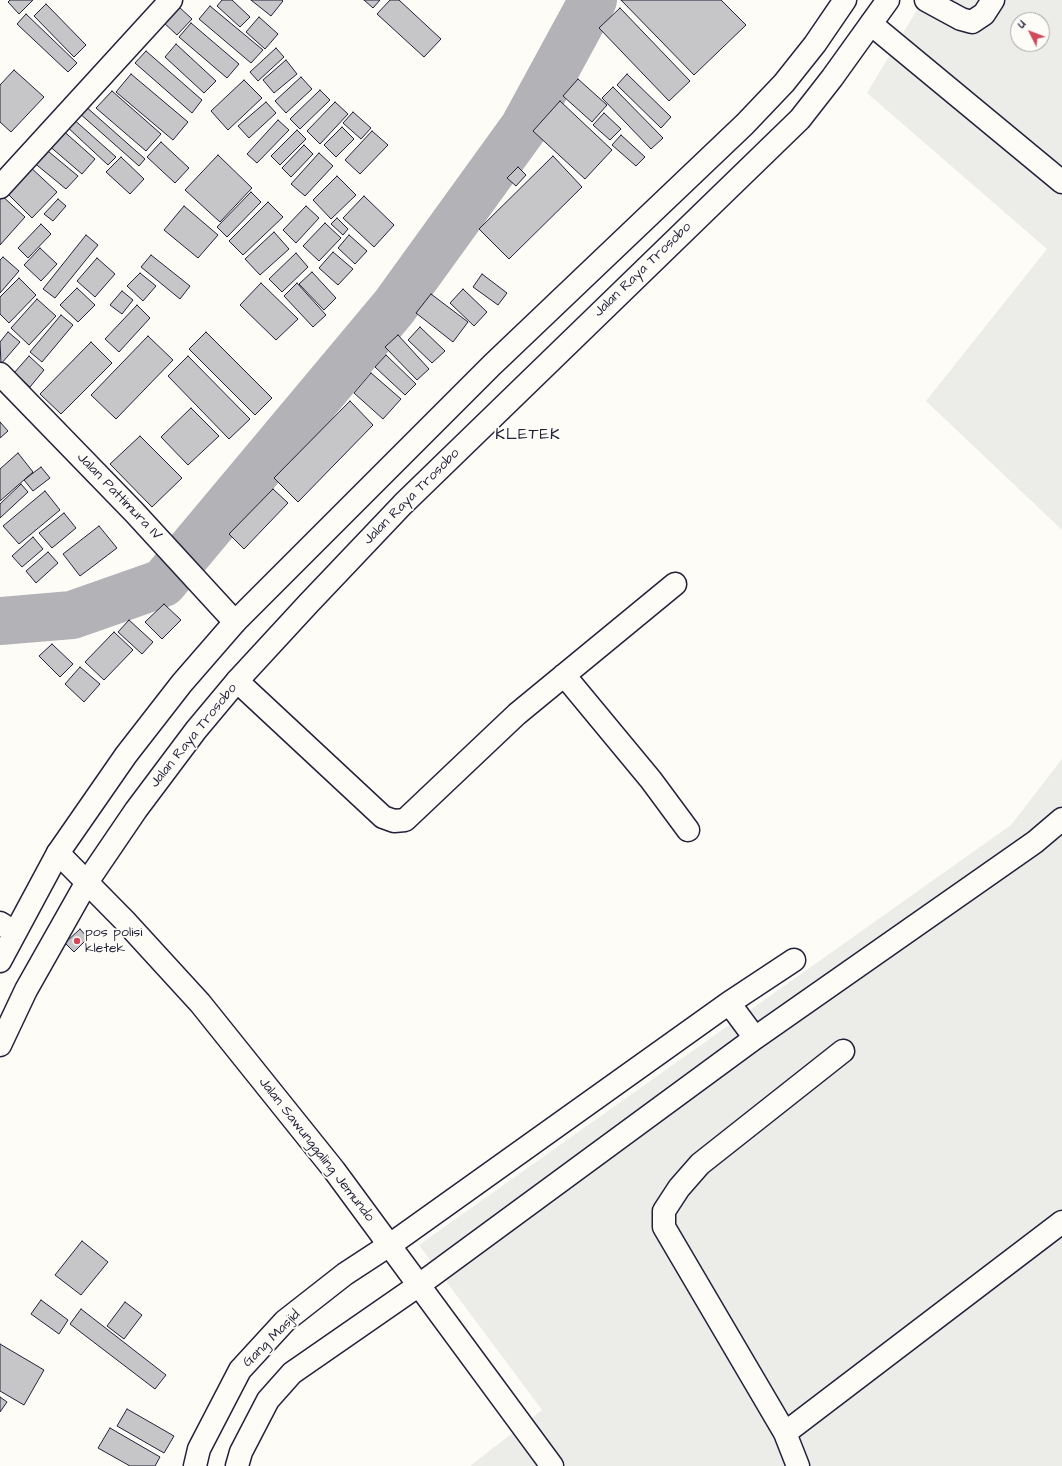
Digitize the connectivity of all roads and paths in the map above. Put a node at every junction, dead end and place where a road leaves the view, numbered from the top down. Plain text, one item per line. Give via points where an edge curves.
1 (171, 0) edge
2 (845, 0) edge
3 (888, 0) edge
4 (926, 0) edge
5 (992, 0) edge
6 (871, 24) junction
7 (1062, 182) edge
8 (0, 187) edge
9 (0, 374) edge
10 (675, 584) dead end
11 (235, 622) junction
12 (564, 675) junction
13 (237, 681) junction
14 (1062, 819) edge
15 (688, 830) dead end
16 (58, 853) junction
17 (87, 882) junction
18 (7, 928) edge
19 (794, 960) dead end
20 (0, 961) edge
21 (741, 1020) junction
22 (0, 1044) edge
23 (844, 1051) dead end
24 (1062, 1222) edge
25 (392, 1249) junction
26 (415, 1280) junction
27 (785, 1433) junction
28 (194, 1466) edge
29 (237, 1466) edge
30 (552, 1466) edge
31 (798, 1466) edge

1 - 8 main road
2 - 11 main road via 784,82 745,124 492,365
3 - 6 main road, Jalan Raya Trosobo
4 - 5 main road via 961,19 972,22 984,14
6 - 7 main road
6 - 13 main road, Jalan Raya Trosobo via 800,119 403,504
9 - 11 main road, Jalan Pattimura IV via 134,512
10 - 12 main road
11 - 16 main road via 182,683 131,749
12 - 13 main road via 517,714 405,820 394,821 383,817
12 - 15 main road via 651,780
13 - 17 main road, Jalan Raya Trosobo via 140,804
14 - 21 main road via 1035,842
16 - 17 main road, Jalan Sawunggaling Jemundo
16 - 18 main road
17 - 22 main road, Jalan Raya Trosobo via 26,990
17 - 25 main road, Jalan Sawunggaling Jemundo via 200,1003 334,1170
18 - 20 main road
19 - 21 main road
21 - 25 main road, Gang Masjid
21 - 26 main road
23 - 27 main road via 700,1164 679,1188 664,1211 664,1227
24 - 27 main road
25 - 26 main road, Jalan Sawunggaling Jemundo
25 - 28 main road, Gang Masjid via 345,1274 285,1321 240,1370 199,1449
26 - 29 main road via 292,1373 268,1400 241,1452
26 - 30 main road, Jalan Sawunggaling Jemundo
27 - 31 main road

